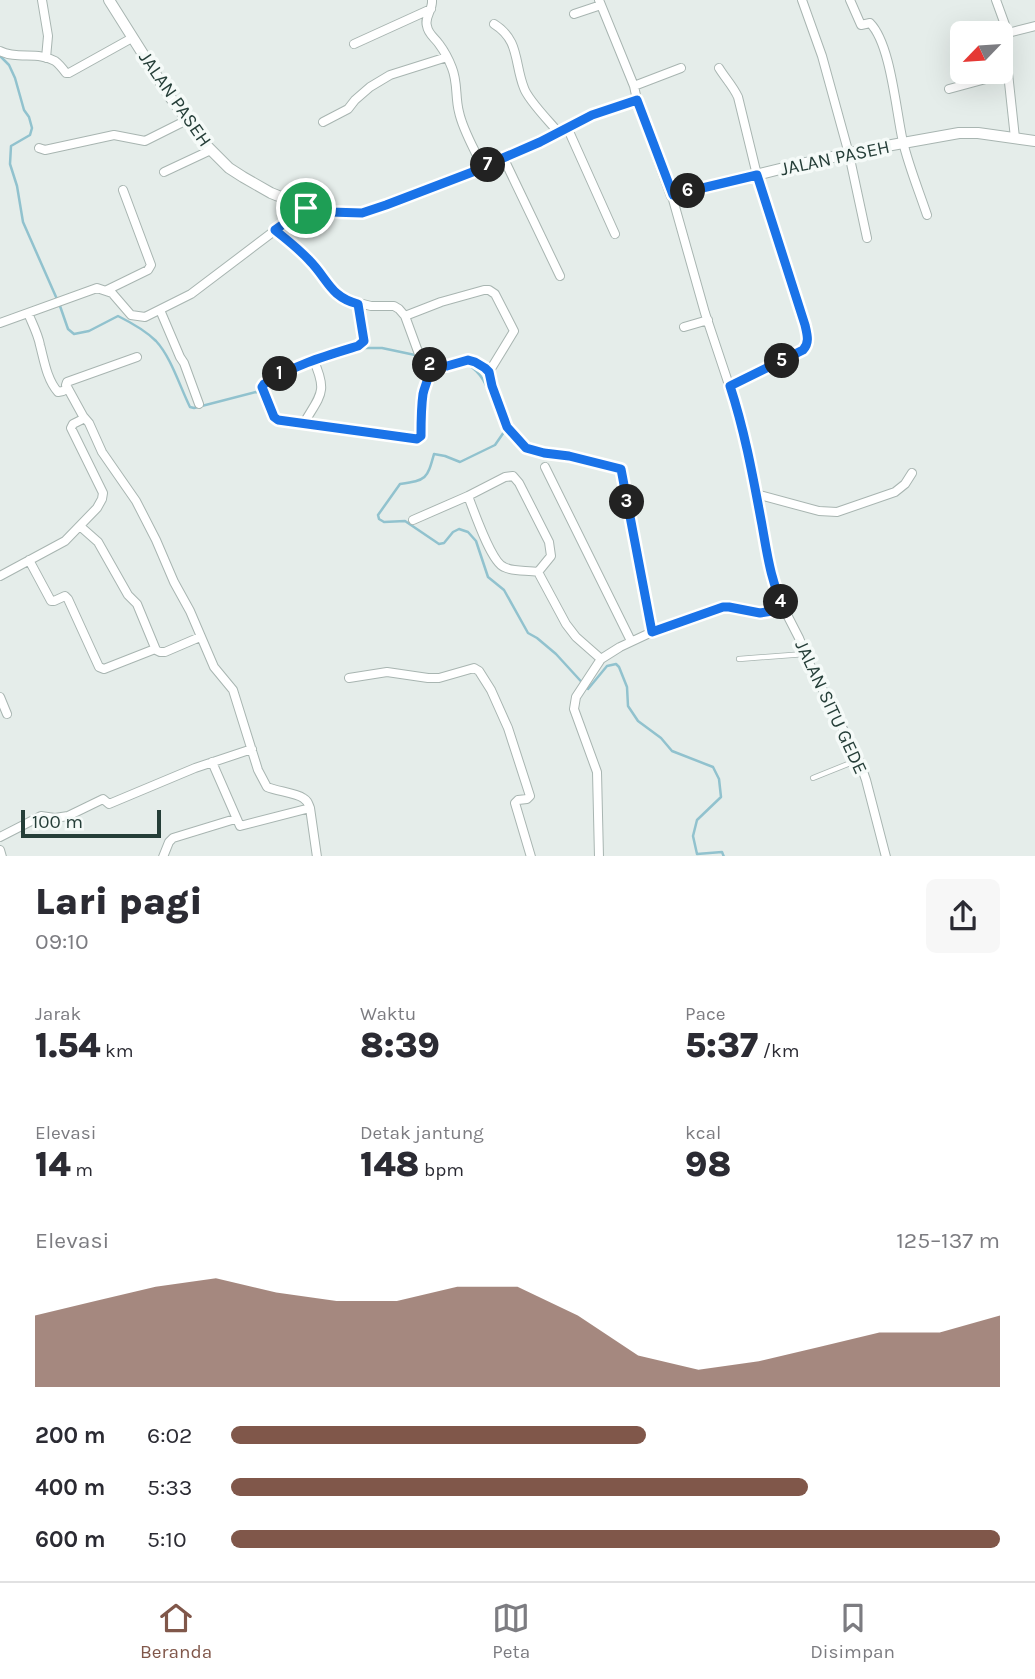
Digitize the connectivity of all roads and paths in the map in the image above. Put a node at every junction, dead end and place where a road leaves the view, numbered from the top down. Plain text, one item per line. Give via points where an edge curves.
1 (42, 0) edge
2 (109, 0) edge
3 (802, 0) edge
4 (850, 0) edge
5 (996, 0) edge
6 (600, 3) edge
7 (431, 4) edge
8 (574, 14) dead end
9 (1004, 21) edge
10 (494, 24) dead end
11 (1035, 26) edge
12 (1013, 32) edge
13 (132, 38) junction
14 (354, 44) dead end
15 (0, 51) edge
16 (447, 57) junction
17 (46, 58) junction
18 (681, 68) dead end
19 (719, 68) dead end
20 (967, 84) edge
21 (1009, 84) edge
22 (634, 86) junction
23 (949, 89) dead end
24 (637, 100) junction
25 (187, 120) junction
26 (323, 121) dead end
27 (563, 130) junction
28 (1016, 138) junction
29 (1035, 141) edge
30 (903, 144) junction
31 (39, 148) dead end
32 (211, 150) junction
33 (849, 154) junction
34 (503, 158) junction
35 (483, 168) junction
36 (164, 172) dead end
37 (757, 175) junction
38 (123, 190) dead end
39 (673, 195) junction
40 (306, 208) junction
41 (928, 215) dead end
42 (275, 230) junction
43 (615, 234) dead end
44 (867, 238) dead end
45 (560, 276) dead end
46 (107, 290) junction
47 (358, 304) junction
48 (160, 310) junction
49 (28, 313) junction
50 (405, 317) junction
51 (708, 320) junction
52 (0, 323) edge
53 (684, 327) dead end
54 (137, 356) dead end
55 (314, 362) junction
56 (429, 368) junction
57 (489, 372) junction
58 (730, 386) junction
59 (66, 388) junction
60 (199, 404) dead end
61 (83, 416) junction
62 (304, 424) junction
63 (545, 467) dead end
64 (912, 473) dead end
65 (756, 494) junction
66 (468, 496) junction
67 (414, 520) dead end
68 (81, 527) junction
69 (29, 560) junction
70 (538, 572) junction
71 (0, 576) edge
72 (785, 609) junction
73 (652, 632) junction
74 (200, 637) junction
75 (631, 641) junction
76 (155, 649) junction
77 (805, 654) junction
78 (601, 659) junction
79 (739, 659) dead end
80 (349, 678) dead end
81 (0, 697) edge
82 (7, 714) dead end
83 (252, 749) junction
84 (859, 760) junction
85 (212, 762) junction
86 (814, 778) dead end
87 (310, 808) junction
88 (235, 818) junction
89 (0, 837) edge
90 (0, 850) edge
91 (2, 856) edge
92 (163, 856) edge
93 (317, 856) edge
94 (531, 856) edge
95 (599, 856) edge
96 (886, 856) edge

1 - 17 street via 48,36
2 - 13 street, JALAN PASEH
3 - 33 street
4 - 30 street via 861,24 870,23 877,30
5 - 9 street
6 - 8 street
6 - 22 street
7 - 14 street
7 - 16 street via 427,27
10 - 27 street via 510,39 524,89
11 - 12 street
13 - 17 street via 69,73
13 - 25 street, JALAN PASEH
15 - 17 street
16 - 26 street via 390,75 370,86 348,109
16 - 35 street via 457,80 460,118
18 - 22 street
19 - 37 street via 738,97
20 - 23 street
21 - 28 street
22 - 24 street
24 - 27 street, JALAN PASEH
24 - 39 street
25 - 31 street via 145,141 114,135
25 - 32 street, JALAN PASEH
27 - 34 street, JALAN PASEH
27 - 43 street
28 - 29 street, JALAN PASEH
28 - 30 street, JALAN PASEH via 959,133
30 - 33 street, JALAN PASEH
30 - 41 street
32 - 36 street
32 - 40 street, JALAN PASEH via 243,177
33 - 37 street, JALAN PASEH
33 - 44 street
34 - 35 street, JALAN PASEH
34 - 45 street
35 - 40 street, JALAN PASEH via 362,213
37 - 39 street, JALAN PASEH
37 - 58 street via 807,343 803,350
38 - 46 street via 151,265
39 - 51 street, JALAN SITU GEDE
40 - 42 street
42 - 47 street via 309,259 335,293
42 - 48 street via 191,293
46 - 48 street via 131,315 145,317
46 - 49 street via 97,288
47 - 50 street via 394,306
47 - 55 street via 363,343
48 - 60 street
49 - 52 street
49 - 59 street via 54,388 58,392
50 - 56 street
50 - 57 street via 489,290 514,331
51 - 53 street
51 - 58 street, JALAN SITU GEDE
54 - 59 street via 67,382
55 - 62 street via 322,387
55 - 62 street via 285,371 263,385 276,419
56 - 57 street via 468,360
56 - 62 street via 419,439
57 - 73 street via 507,427 526,448 621,469
58 - 65 street, JALAN SITU GEDE
59 - 61 street
61 - 68 street via 71,428 103,493
61 - 74 street via 136,501
63 - 75 street
64 - 65 street via 890,495 836,512 819,512
65 - 72 street, JALAN SITU GEDE via 770,567
66 - 67 street
66 - 70 street via 500,566
66 - 70 street via 513,476 549,541 551,556
68 - 69 street
68 - 76 street via 98,542 135,601
69 - 71 street
69 - 76 street via 51,601 68,598 99,667
70 - 78 street via 566,624
72 - 73 street via 760,613 723,607
72 - 77 street, JALAN SITU GEDE
73 - 75 street
74 - 76 street via 165,652
74 - 83 street via 214,667 233,690
75 - 78 street
77 - 79 lane
77 - 84 street, JALAN SITU GEDE
78 - 95 street via 576,697 574,709 597,772
80 - 94 street via 387,673 439,678 474,668 479,671 508,728 530,796 515,803
81 - 82 street
83 - 85 street
83 - 87 street via 267,787 302,797
84 - 86 lane
84 - 96 street, JALAN SITU GEDE
85 - 88 street
85 - 89 street via 109,804 103,799 68,816 41,816
87 - 88 street via 241,827
87 - 93 street
88 - 92 street via 173,838
90 - 91 street

